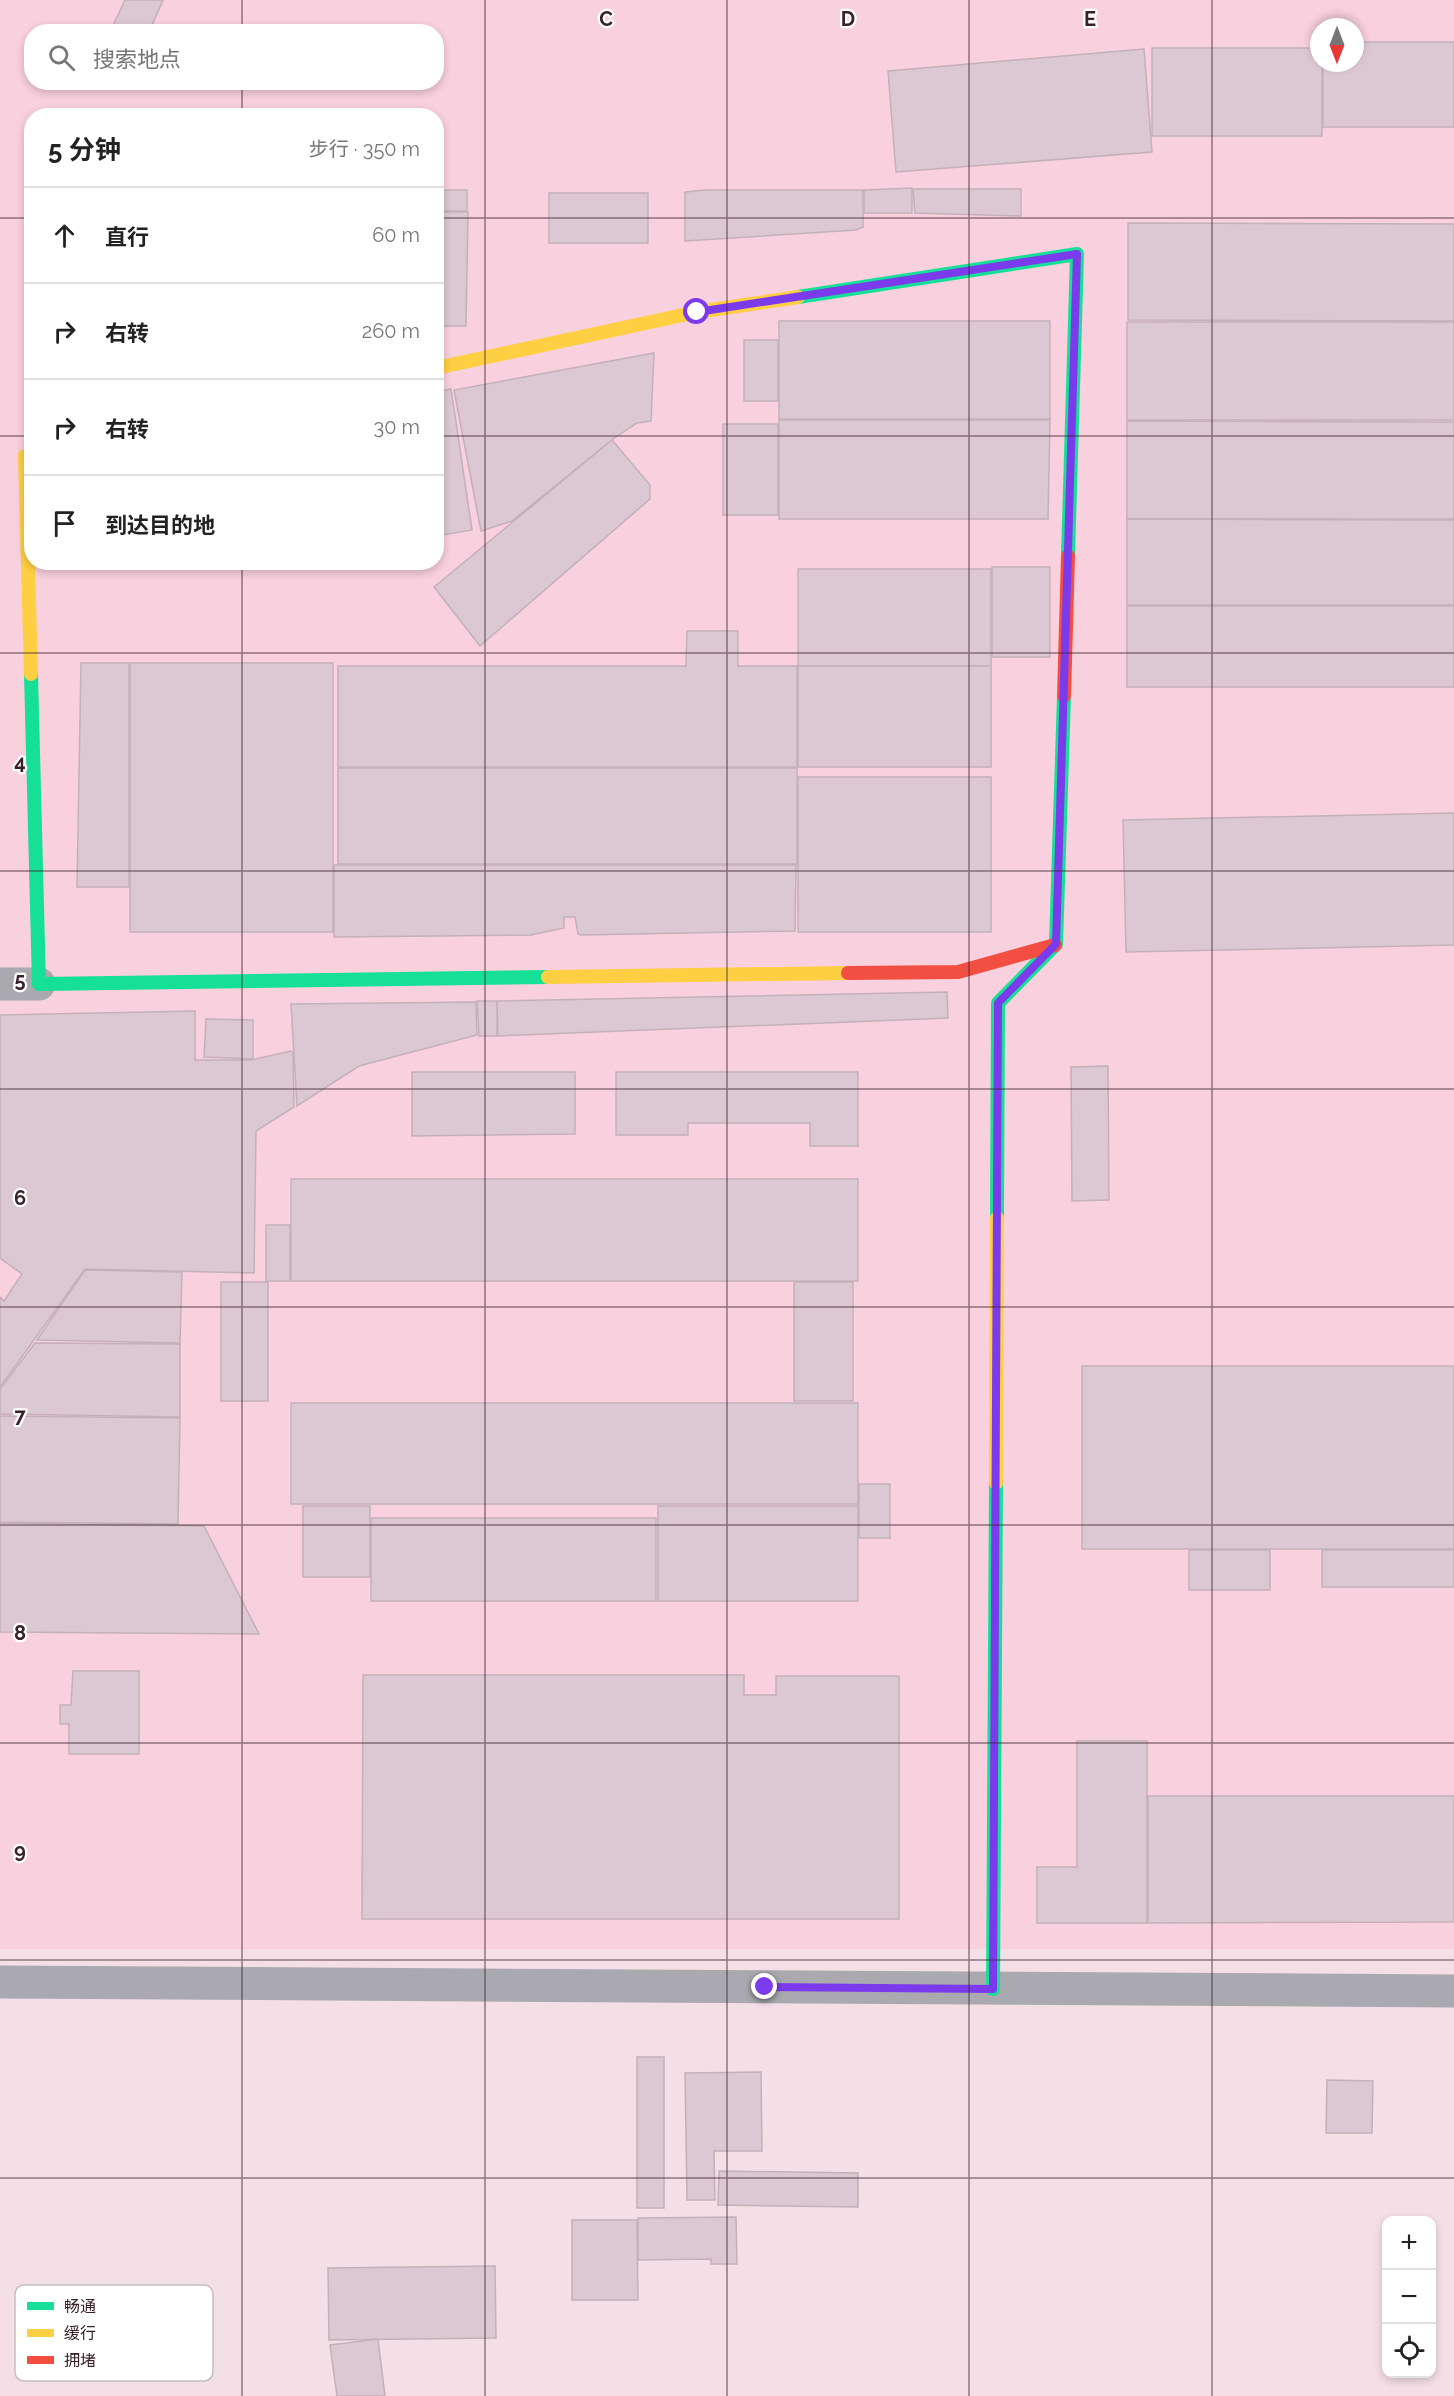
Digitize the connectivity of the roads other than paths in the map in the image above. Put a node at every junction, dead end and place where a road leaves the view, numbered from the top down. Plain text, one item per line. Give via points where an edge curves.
1 (444, 366) edge
2 (28, 570) edge
3 (1056, 944) junction
4 (0, 984) edge
5 (39, 984) junction
6 (0, 1982) edge
7 (993, 1989) junction
8 (1454, 1991) edge

1 - 3 street via 697,312 1077,254
2 - 5 street
3 - 5 street via 958,972
3 - 7 street via 998,1003
4 - 5 street
6 - 7 street
7 - 8 street

